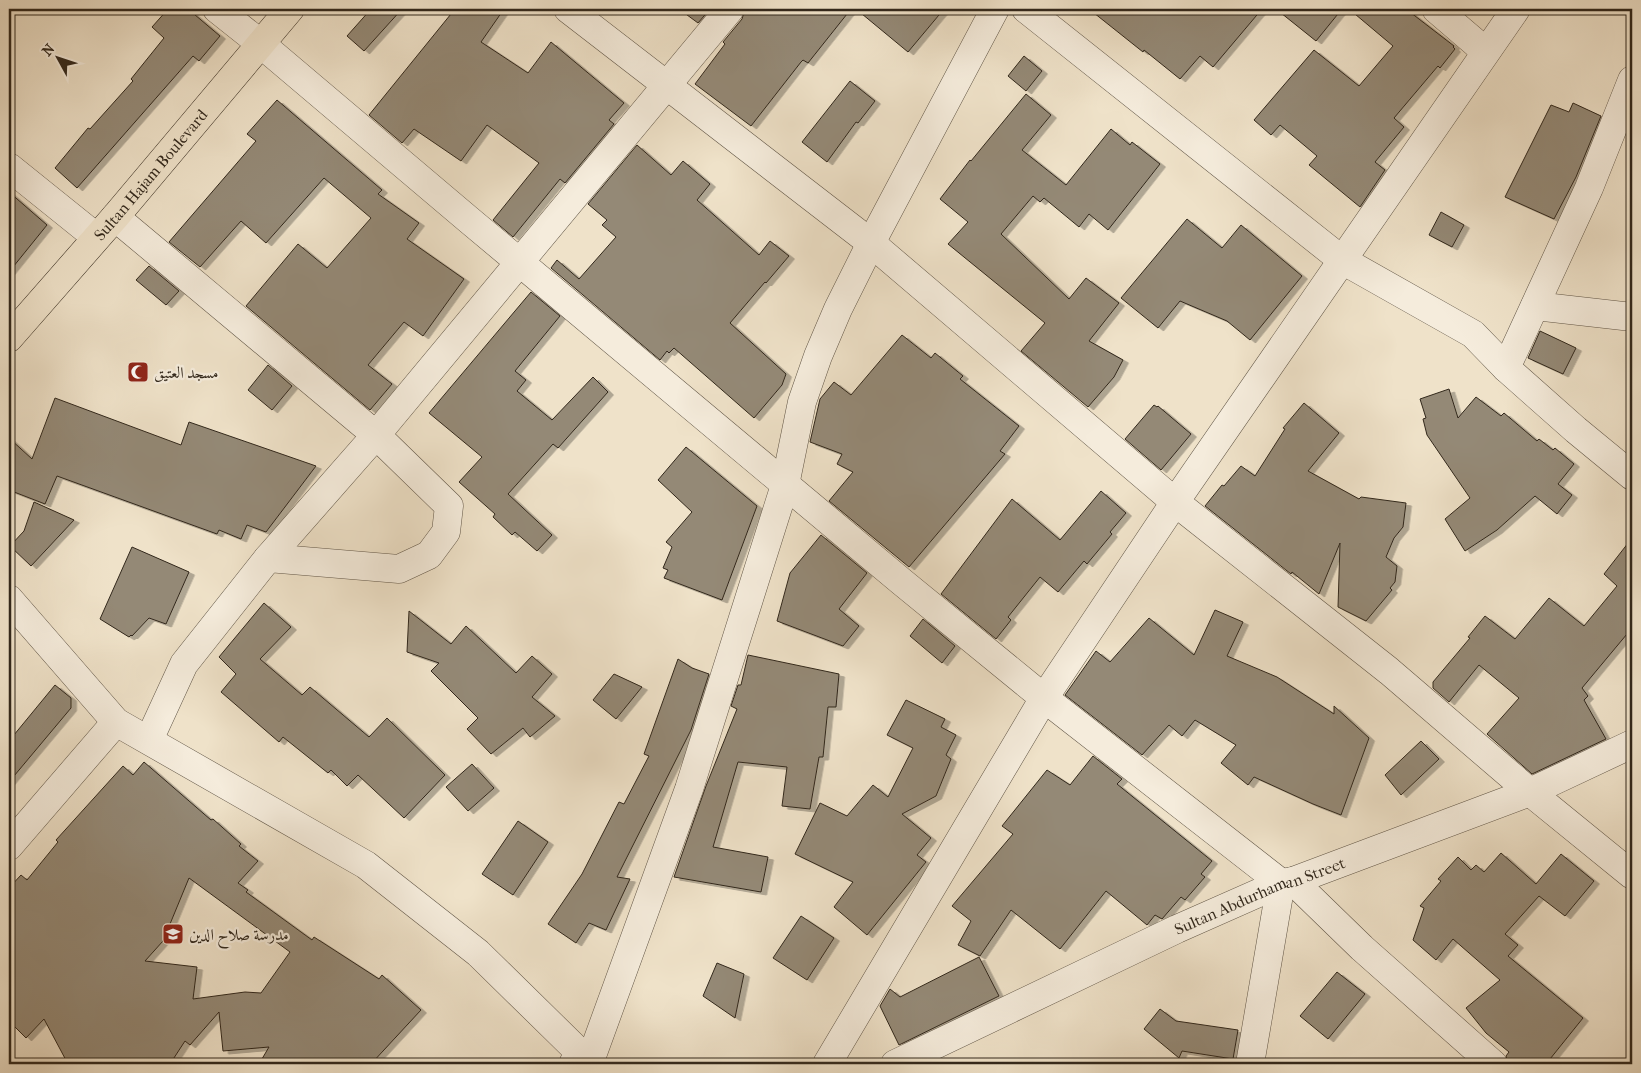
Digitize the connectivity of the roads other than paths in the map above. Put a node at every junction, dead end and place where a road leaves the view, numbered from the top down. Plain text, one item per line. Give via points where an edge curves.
1 (217, 9) edge
2 (290, 9) edge
3 (568, 9) edge
4 (730, 9) edge
5 (995, 9) edge
6 (1026, 9) edge
7 (1436, 9) edge
8 (1516, 9) edge
9 (261, 44) junction
10 (1485, 51) junction
11 (1632, 80) edge
12 (666, 85) junction
13 (9, 168) edge
14 (115, 217) junction
15 (96, 237) junction
16 (871, 243) junction
17 (1342, 260) junction
18 (520, 263) junction
19 (1535, 306) junction
20 (1632, 316) edge
21 (9, 338) edge
22 (1506, 368) junction
23 (376, 435) junction
24 (1632, 476) edge
25 (785, 485) junction
26 (1175, 502) junction
27 (268, 558) junction
28 (9, 599) edge
29 (1044, 698) junction
30 (116, 722) junction
31 (149, 740) junction
32 (1632, 744) edge
33 (1530, 792) junction
34 (9, 846) edge
35 (1632, 875) edge
36 (1287, 882) junction
37 (582, 1061) edge
38 (827, 1064) edge
39 (895, 1064) edge
40 (1250, 1064) edge
41 (1493, 1064) edge

1 - 9 street
2 - 9 highway, Sultan Hajam Boulevard
3 - 12 street
4 - 12 street
5 - 16 street
6 - 17 street
7 - 10 street
8 - 10 street
9 - 14 highway, Sultan Hajam Boulevard
9 - 18 street
10 - 17 street
11 - 19 street via 1589,188
12 - 16 street
12 - 18 street
13 - 15 street
14 - 15 highway, Sultan Hajam Boulevard
14 - 23 street
15 - 21 highway, Sultan Hajam Boulevard
16 - 25 street via 818,356 802,402
16 - 26 street
17 - 22 street via 1473,334
17 - 26 street
18 - 23 street
18 - 25 street
19 - 20 street
19 - 22 street
22 - 24 street
23 - 27 street
23 - 27 street via 449,506 446,532 429,555 399,569
25 - 29 street
25 - 37 street via 689,789
26 - 29 street
26 - 33 street via 1389,671
27 - 31 street via 184,664
28 - 30 street
29 - 36 street
29 - 38 street
30 - 31 street
30 - 34 street
31 - 37 street via 366,864 478,953
32 - 33 street, Sultan Abdurhaman Street
33 - 35 street
33 - 36 street, Sultan Abdurhaman Street
36 - 39 street, Sultan Abdurhaman Street via 1177,929
36 - 40 street
36 - 41 street

